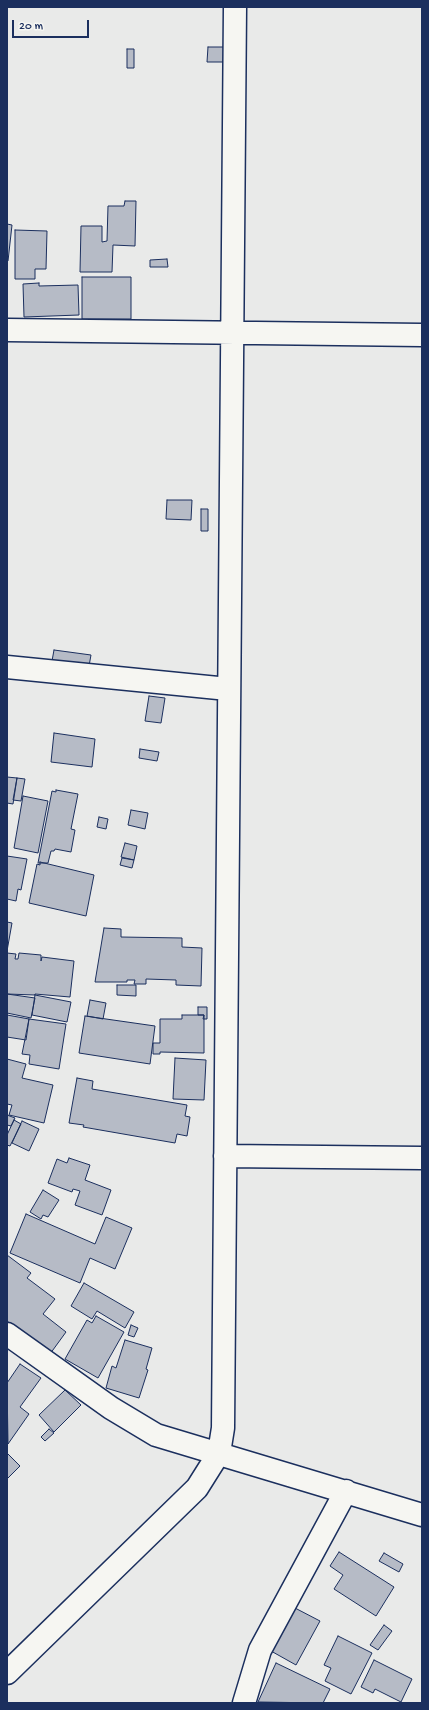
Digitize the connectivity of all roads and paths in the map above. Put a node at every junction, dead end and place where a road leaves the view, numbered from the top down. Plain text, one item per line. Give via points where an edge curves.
1 (235, 7) edge
2 (7, 330) edge
3 (231, 332) junction
4 (422, 335) edge
5 (7, 667) edge
6 (228, 689) junction
7 (225, 1156) junction
8 (422, 1158) edge
9 (7, 1334) edge
10 (219, 1453) junction
11 (346, 1491) junction
12 (422, 1515) edge
13 (7, 1673) edge
14 (244, 1703) edge

1 - 3 street
2 - 3 street
3 - 4 street
3 - 6 street
5 - 6 street
6 - 7 street
7 - 8 street
7 - 10 street via 223,1428
9 - 10 street via 111,1408 156,1435
10 - 11 street
10 - 13 street via 197,1488
11 - 12 street
11 - 14 street via 260,1650

